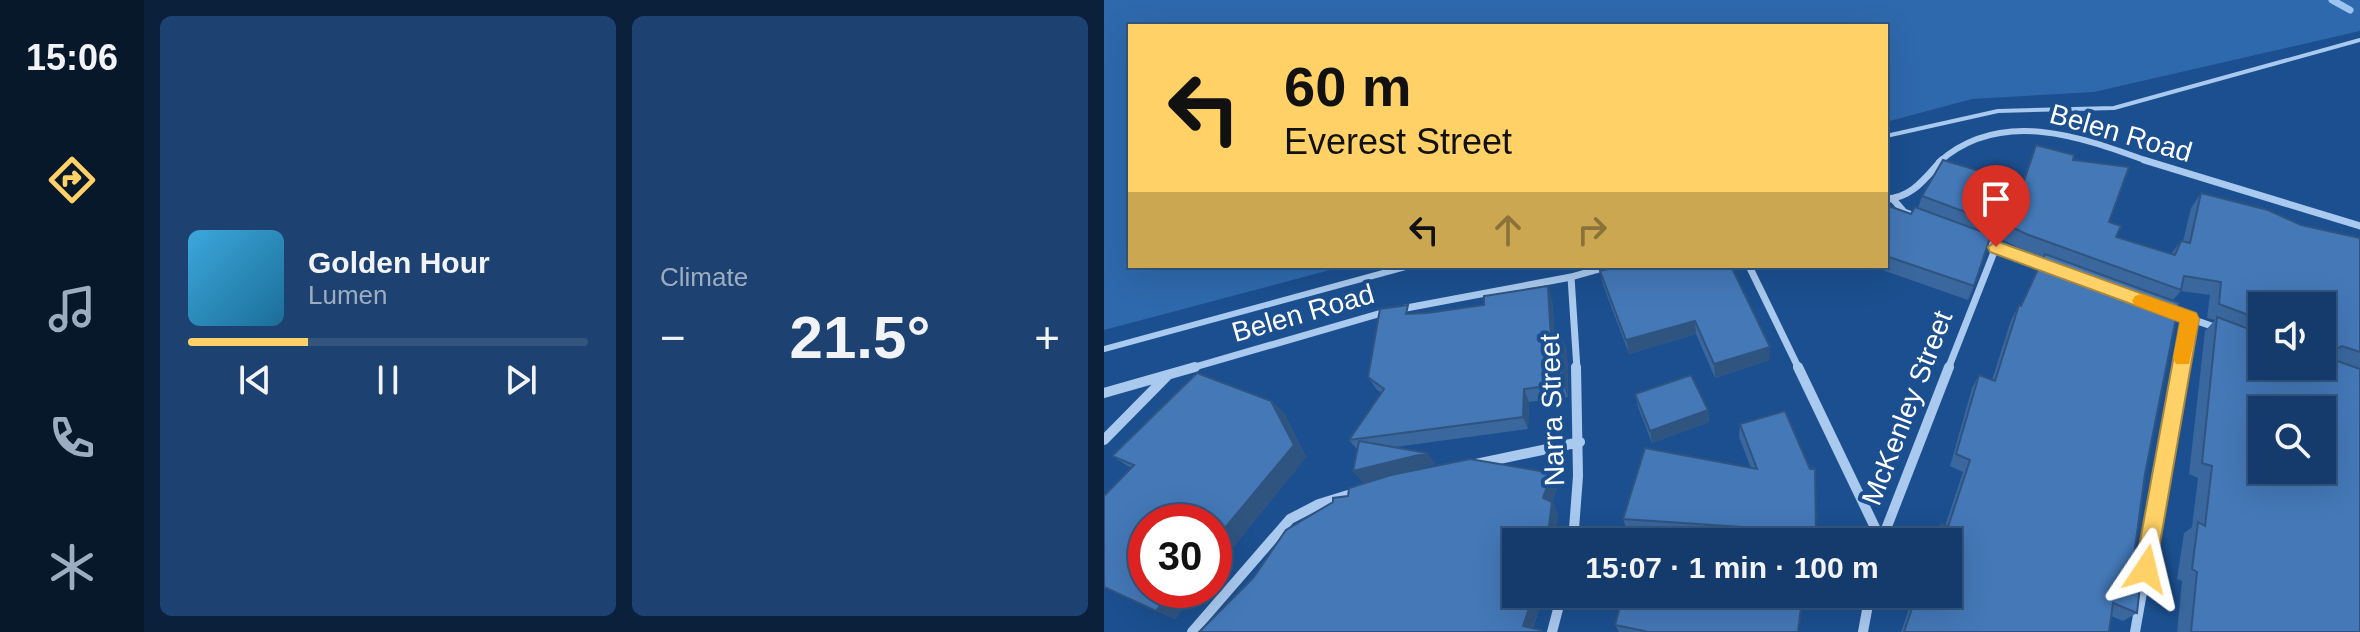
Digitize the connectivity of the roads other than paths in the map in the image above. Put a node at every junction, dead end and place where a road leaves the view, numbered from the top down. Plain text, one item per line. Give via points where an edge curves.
1 (2360, 40) edge
2 (1888, 135) edge
3 (1889, 199) edge
4 (1917, 217) edge
5 (2360, 226) edge
6 (1970, 237) edge
7 (1996, 247) junction
8 (1402, 268) edge
9 (1603, 268) edge
10 (1750, 268) edge
11 (2056, 269) edge
12 (1571, 277) junction
13 (2160, 308) edge
14 (2190, 319) junction
15 (2233, 334) edge
16 (1104, 349) edge
17 (1169, 375) junction
18 (1104, 393) edge
19 (1104, 440) edge
20 (1580, 442) junction
21 (1460, 467) edge
22 (1364, 490) edge
23 (1575, 528) edge
24 (1875, 528) edge
25 (1886, 528) edge
26 (1558, 608) edge
27 (1867, 608) edge
28 (1192, 632) edge
29 (1552, 632) edge
30 (1863, 632) edge
31 (2135, 632) edge

1 - 2 lane via 2114,108 1966,115
3 - 4 street
3 - 5 street, Belen Road via 1916,188 1947,156 1970,142 2011,131 2038,131
6 - 7 street
7 - 11 street
7 - 25 street, McKenley Street
8 - 16 lane
9 - 12 street, Belen Road
10 - 24 street
12 - 17 street, Belen Road via 1385,312
12 - 20 street, Narra Street
13 - 14 street
14 - 15 street
14 - 31 street
17 - 18 street, Belen Road
17 - 19 street
20 - 21 street
20 - 23 street, Narra Street
22 - 28 street via 1290,519
26 - 29 street
27 - 30 street

